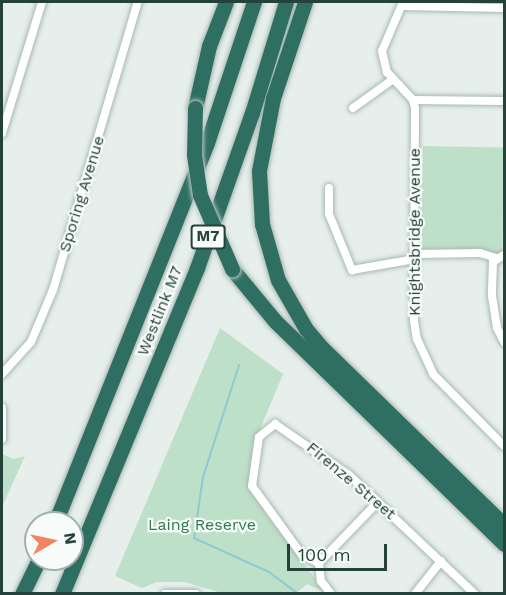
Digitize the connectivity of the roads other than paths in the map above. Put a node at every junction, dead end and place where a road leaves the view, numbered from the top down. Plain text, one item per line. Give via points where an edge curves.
1 (42, 2) edge
2 (138, 2) edge
3 (226, 2) edge
4 (254, 2) edge
5 (286, 2) edge
6 (305, 2) edge
7 (403, 4) edge
8 (484, 4) edge
9 (504, 8) edge
10 (392, 80) junction
11 (413, 100) junction
12 (504, 102) edge
13 (353, 108) dead end
14 (2, 133) edge
15 (329, 188) dead end
16 (415, 257) junction
17 (500, 257) edge
18 (504, 342) edge
19 (2, 374) edge
20 (2, 408) edge
21 (2, 439) edge
22 (504, 446) edge
23 (378, 502) junction
24 (61, 511) edge
25 (504, 525) edge
26 (504, 544) edge
27 (441, 561) junction
28 (319, 563) junction
29 (33, 571) edge
30 (22, 594) edge
31 (62, 594) edge
32 (165, 594) edge
33 (196, 594) edge
34 (331, 594) edge
35 (415, 594) edge
36 (476, 594) edge

1 - 14 street
2 - 19 street, Sporing Avenue via 53,290 31,342
3 - 26 highway, bridge via 209,46 195,108 194,155 200,195 232,269 282,329
4 - 24 highway, Westlink M7 / M7 via 207,143
5 - 31 highway, Westlink M7 / M7 via 201,257
6 - 25 highway via 273,98 261,157 259,188 268,252 278,279 306,329
7 - 8 street
7 - 10 street via 382,51
8 - 9 street
10 - 11 street
10 - 13 street
11 - 12 street
11 - 16 street, Knightsbridge Avenue
15 - 16 street via 329,214 345,259 356,276
16 - 17 street via 480,253
16 - 22 street, Knightsbridge Avenue via 414,321 423,356 446,389
17 - 18 street via 492,268 493,313
20 - 21 street
23 - 27 street, Firenze Street
23 - 28 street
23 - 28 street, Firenze Street via 318,451 275,424 259,437 252,486 302,555
27 - 35 street
27 - 36 street, Firenze Street
28 - 34 street via 321,581
29 - 30 highway
32 - 33 street

